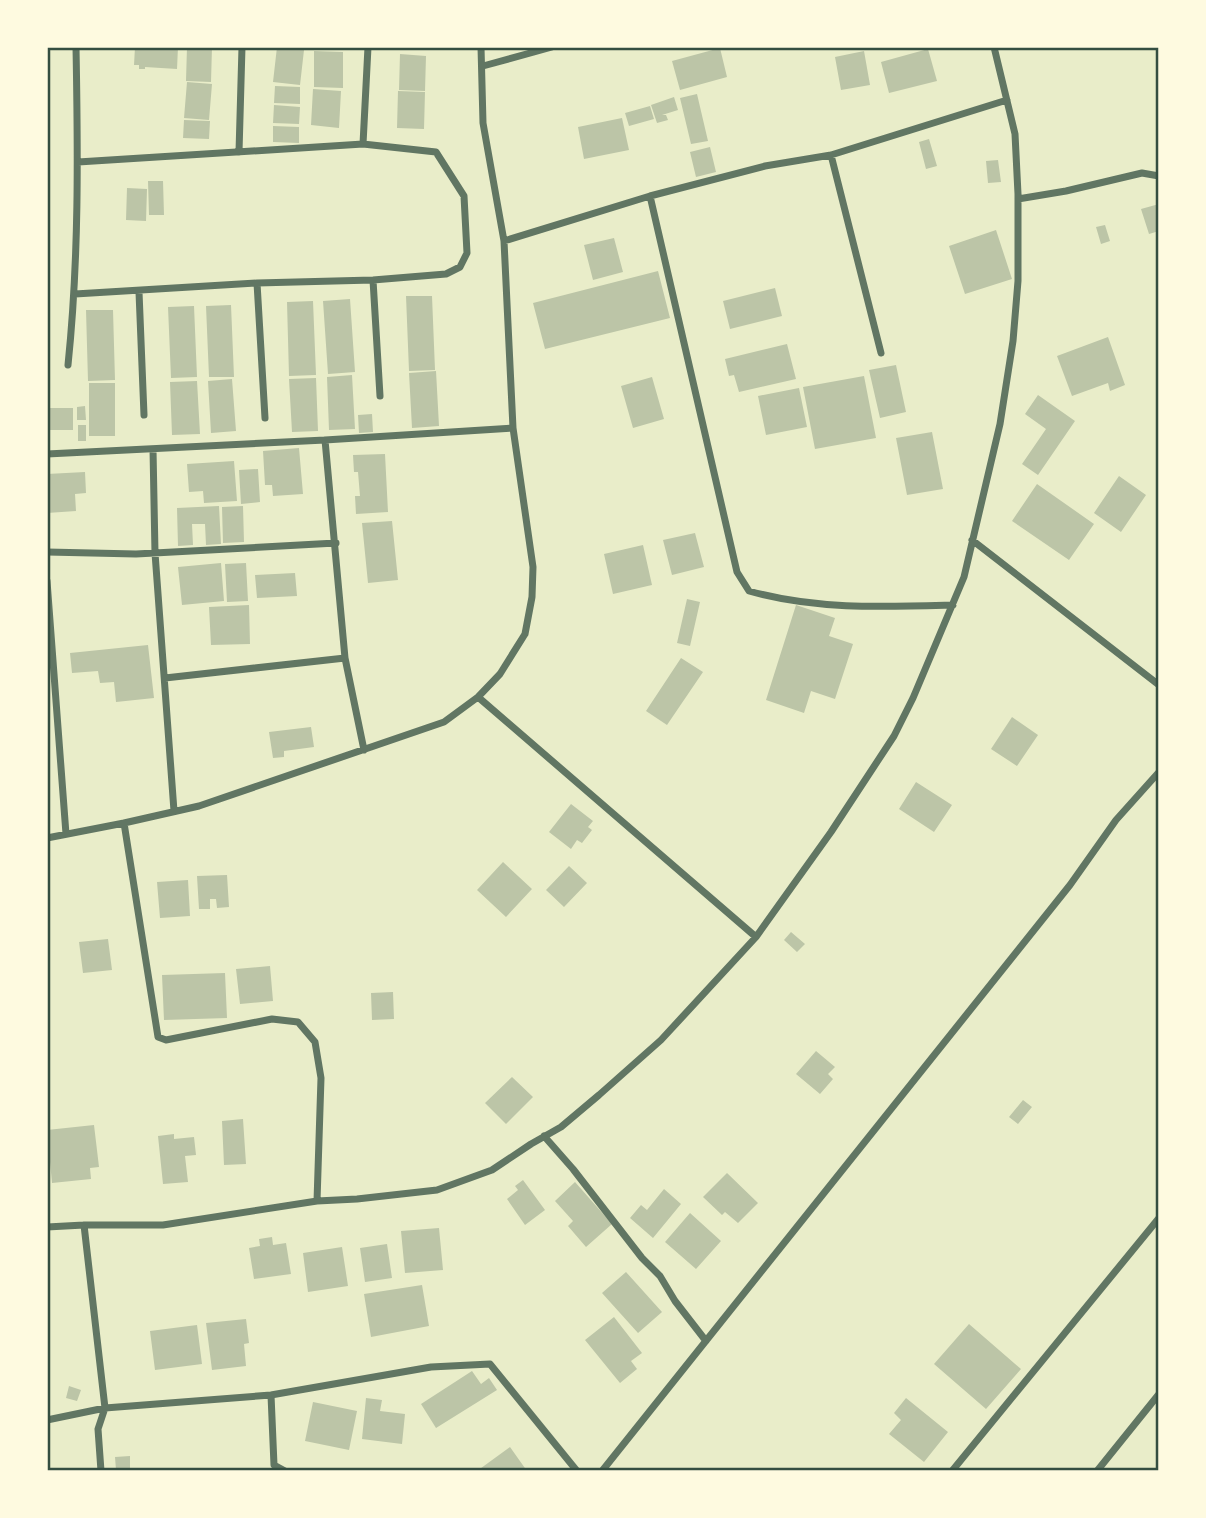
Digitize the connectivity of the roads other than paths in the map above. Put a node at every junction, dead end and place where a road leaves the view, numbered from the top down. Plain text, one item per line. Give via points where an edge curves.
1 (76, 47) edge
2 (242, 47) edge
3 (369, 47) edge
4 (481, 47) edge
5 (552, 47) edge
6 (994, 47) edge
7 (483, 66) junction
8 (1007, 100) junction
9 (363, 144) junction
10 (239, 152) junction
11 (831, 155) junction
12 (78, 162) junction
13 (1159, 176) edge
14 (650, 196) junction
15 (1018, 199) junction
16 (504, 241) junction
17 (373, 280) junction
18 (257, 283) junction
19 (139, 292) junction
20 (75, 294) junction
21 (881, 353) dead end
22 (68, 365) dead end
23 (380, 396) dead end
24 (144, 415) dead end
25 (265, 418) dead end
26 (513, 428) junction
27 (325, 440) junction
28 (153, 449) junction
29 (47, 454) edge
30 (972, 540) junction
31 (336, 543) junction
32 (47, 552) edge
33 (155, 553) junction
34 (47, 581) edge
35 (953, 605) junction
36 (345, 658) junction
37 (165, 678) junction
38 (1159, 685) edge
39 (478, 696) junction
40 (364, 750) junction
41 (1159, 772) edge
42 (174, 811) junction
43 (124, 823) junction
44 (66, 834) junction
45 (47, 838) edge
46 (756, 937) junction
47 (544, 1136) junction
48 (317, 1201) junction
49 (1159, 1217) edge
50 (84, 1225) junction
51 (47, 1227) edge
52 (706, 1341) junction
53 (1159, 1394) edge
54 (271, 1395) junction
55 (105, 1408) junction
56 (47, 1420) edge
57 (101, 1471) edge
58 (285, 1471) edge
59 (577, 1471) edge
60 (602, 1471) edge
61 (952, 1471) edge
62 (1097, 1471) edge

1 - 12 street
2 - 10 street
3 - 9 street
4 - 7 street
5 - 7 street
6 - 8 street
7 - 16 street via 483,123
8 - 11 street
8 - 15 street via 1015,134
9 - 10 street
9 - 17 street via 436,152 464,196 467,253 460,267 446,274
10 - 12 street
11 - 14 street via 765,166
11 - 21 street
12 - 20 street
13 - 15 street via 1142,173
14 - 16 street
14 - 35 street via 737,572 749,591 855,607
15 - 30 street via 1013,341 1000,424
16 - 26 street
17 - 18 street
17 - 23 street
18 - 19 street
18 - 25 street
19 - 20 street
19 - 24 street
20 - 22 street
26 - 27 street
26 - 39 street via 533,567 532,597 525,634 500,674
27 - 28 street
27 - 31 street
28 - 29 street
28 - 33 street
30 - 35 street
30 - 38 street
31 - 33 street
31 - 36 street
32 - 33 street
33 - 37 street
34 - 44 street
35 - 46 street via 894,736
36 - 37 street
36 - 40 street
37 - 42 street
39 - 40 street via 444,722
39 - 46 street
40 - 42 street
41 - 52 street via 1116,820 1070,885
42 - 43 street
43 - 44 street
43 - 48 street via 158,1037 166,1040 272,1019 298,1022 315,1042 321,1078
44 - 45 street
46 - 47 street via 661,1040 561,1127
47 - 48 street via 492,1170 437,1189
47 - 52 street via 660,1276
48 - 50 street via 163,1225
49 - 61 street
50 - 51 street
50 - 55 street
52 - 60 street
53 - 62 street
54 - 55 street
54 - 58 street via 274,1465
54 - 59 street via 431,1367 490,1364
55 - 56 street
55 - 57 street via 98,1429

